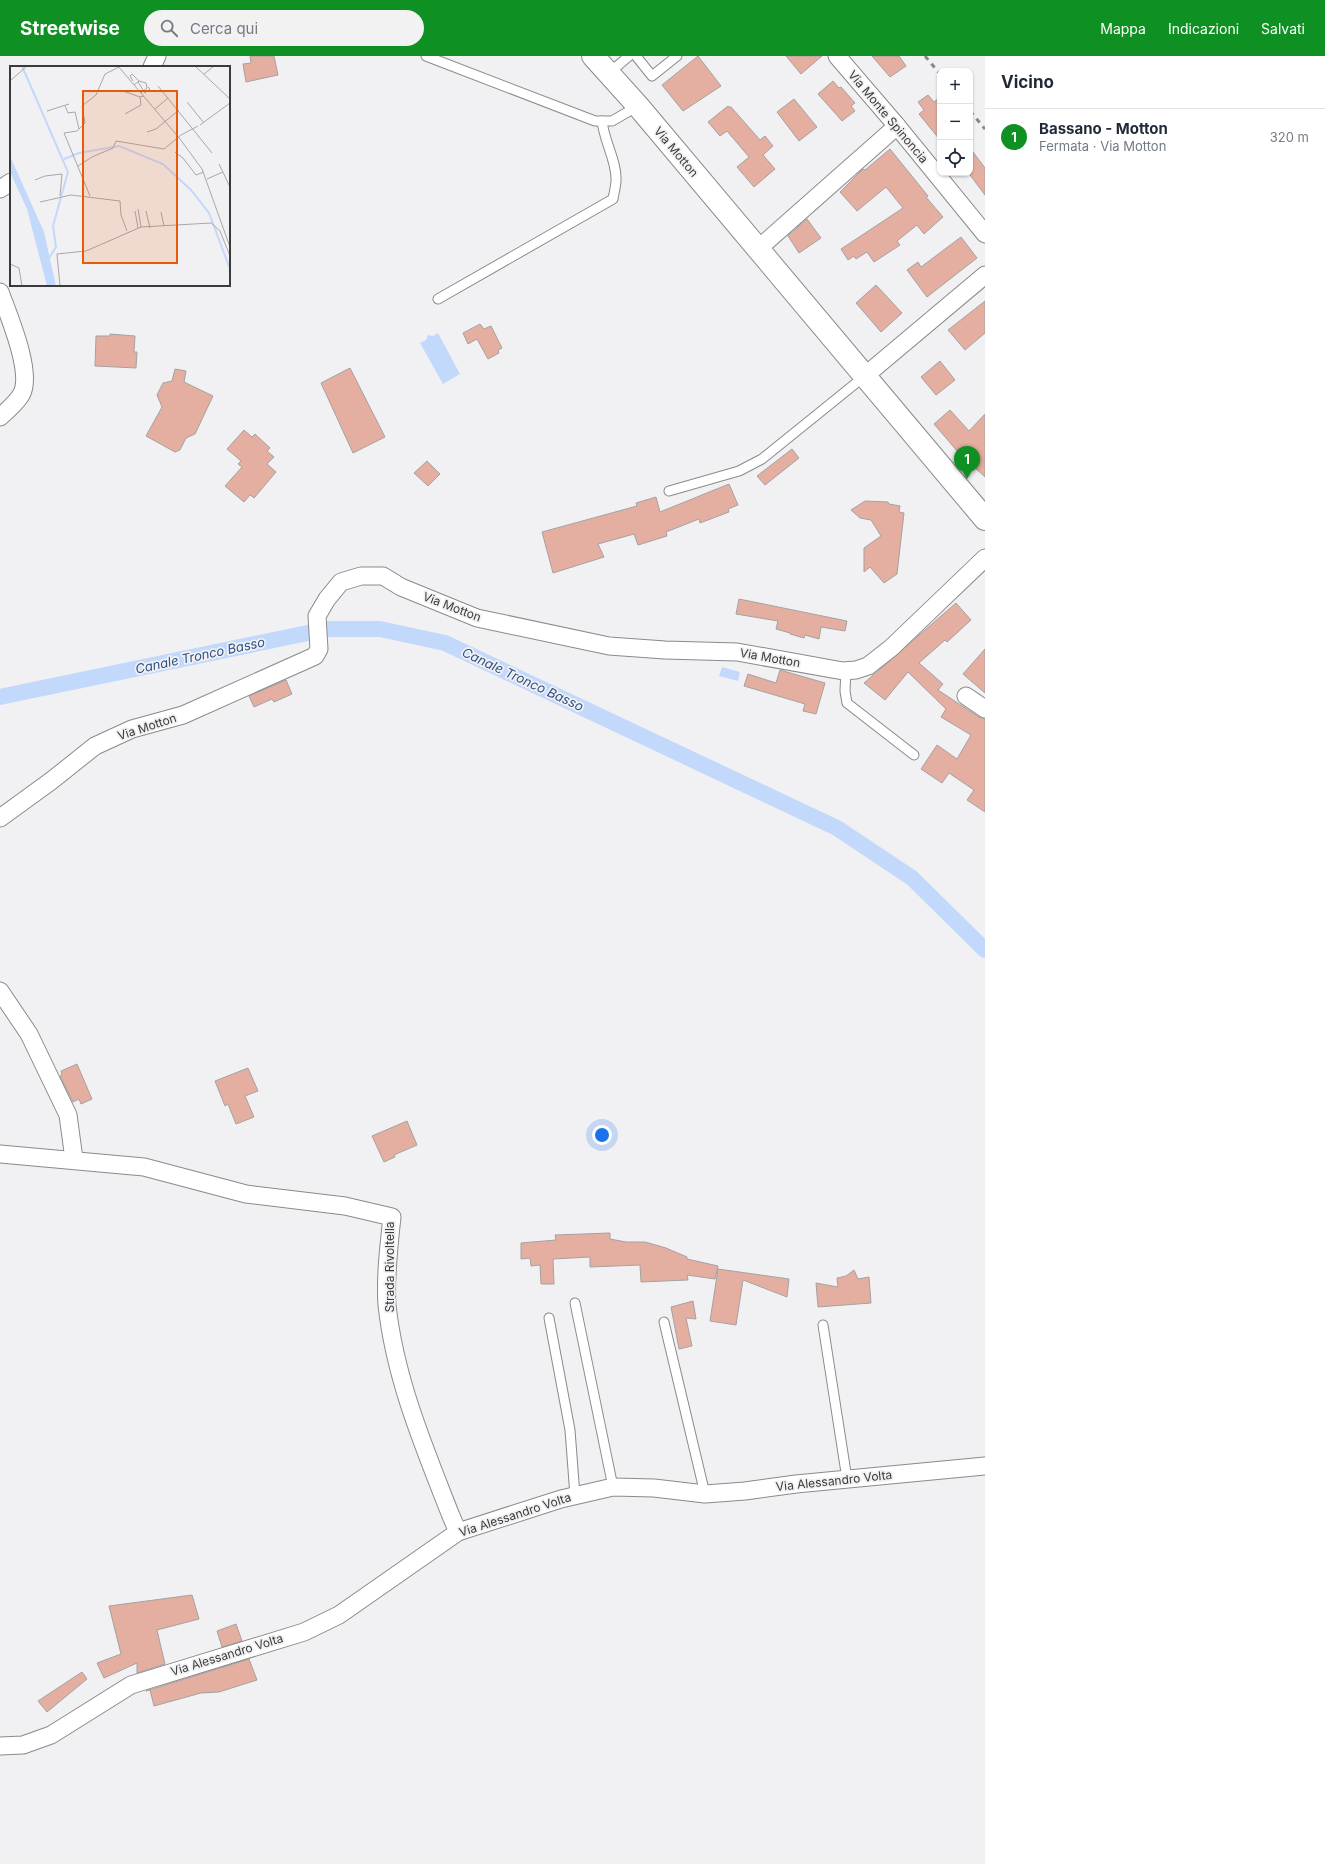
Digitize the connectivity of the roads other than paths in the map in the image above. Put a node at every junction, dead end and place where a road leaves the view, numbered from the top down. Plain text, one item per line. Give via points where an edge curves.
1 (157, 56) edge
2 (426, 56) edge
3 (593, 56) edge
4 (629, 56) edge
5 (636, 56) edge
6 (677, 56) edge
7 (836, 56) edge
8 (152, 66) edge
9 (608, 74) junction
10 (638, 106) junction
11 (602, 121) junction
12 (897, 126) junction
13 (10, 183) edge
14 (0, 189) edge
15 (985, 234) edge
16 (758, 249) junction
17 (985, 275) edge
18 (0, 292) edge
19 (438, 298) dead end
20 (866, 375) junction
21 (0, 417) edge
22 (669, 491) dead end
23 (985, 519) edge
24 (985, 558) edge
25 (846, 670) junction
26 (966, 696) dead end
27 (985, 709) edge
28 (914, 755) dead end
29 (0, 818) edge
30 (0, 991) edge
31 (0, 1154) edge
32 (74, 1160) junction
33 (575, 1303) dead end
34 (549, 1318) dead end
35 (664, 1322) dead end
36 (823, 1325) dead end
37 (985, 1466) edge
38 (847, 1479) junction
39 (613, 1487) junction
40 (705, 1494) junction
41 (575, 1496) junction
42 (458, 1532) junction
43 (0, 1746) edge

1 - 8 street
2 - 11 lane via 595,121
3 - 9 main road, Via Motton
4 - 9 lane
5 - 6 lane via 652,76
7 - 12 street, Via Monte Spinoncia
9 - 10 main road, Via Motton
10 - 11 lane via 612,121
10 - 16 main road, Via Motton
11 - 19 lane via 603,134 616,179 613,199
12 - 15 street, Via Monte Spinoncia
12 - 16 street
13 - 14 street
16 - 20 main road, Via Motton
17 - 20 street
18 - 21 street via 19,345 25,372 22,394
20 - 22 lane via 762,459 739,471
20 - 23 main road, Via Motton
24 - 25 street, Via Motton via 891,648 868,666
25 - 28 lane via 847,703
25 - 29 street, Via Motton via 737,652 609,646 477,618 401,587 382,576 361,576 341,582 317,616 319,649 314,656 183,715 132,729 95,746 51,782
26 - 27 street
30 - 32 street via 30,1034 68,1115
31 - 32 street
32 - 42 street, Strada Rivoltella via 144,1167 246,1194 345,1206 392,1217 387,1303 397,1363 416,1425
33 - 39 lane
34 - 41 lane via 570,1430
35 - 40 lane
36 - 38 lane
37 - 38 street, Via Alessandro Volta
38 - 40 street, Via Alessandro Volta
39 - 40 street, Via Alessandro Volta via 654,1488
39 - 41 street, Via Alessandro Volta
41 - 42 street, Via Alessandro Volta
42 - 43 street, Via Alessandro Volta via 339,1615 304,1632 131,1685 51,1735 23,1745

